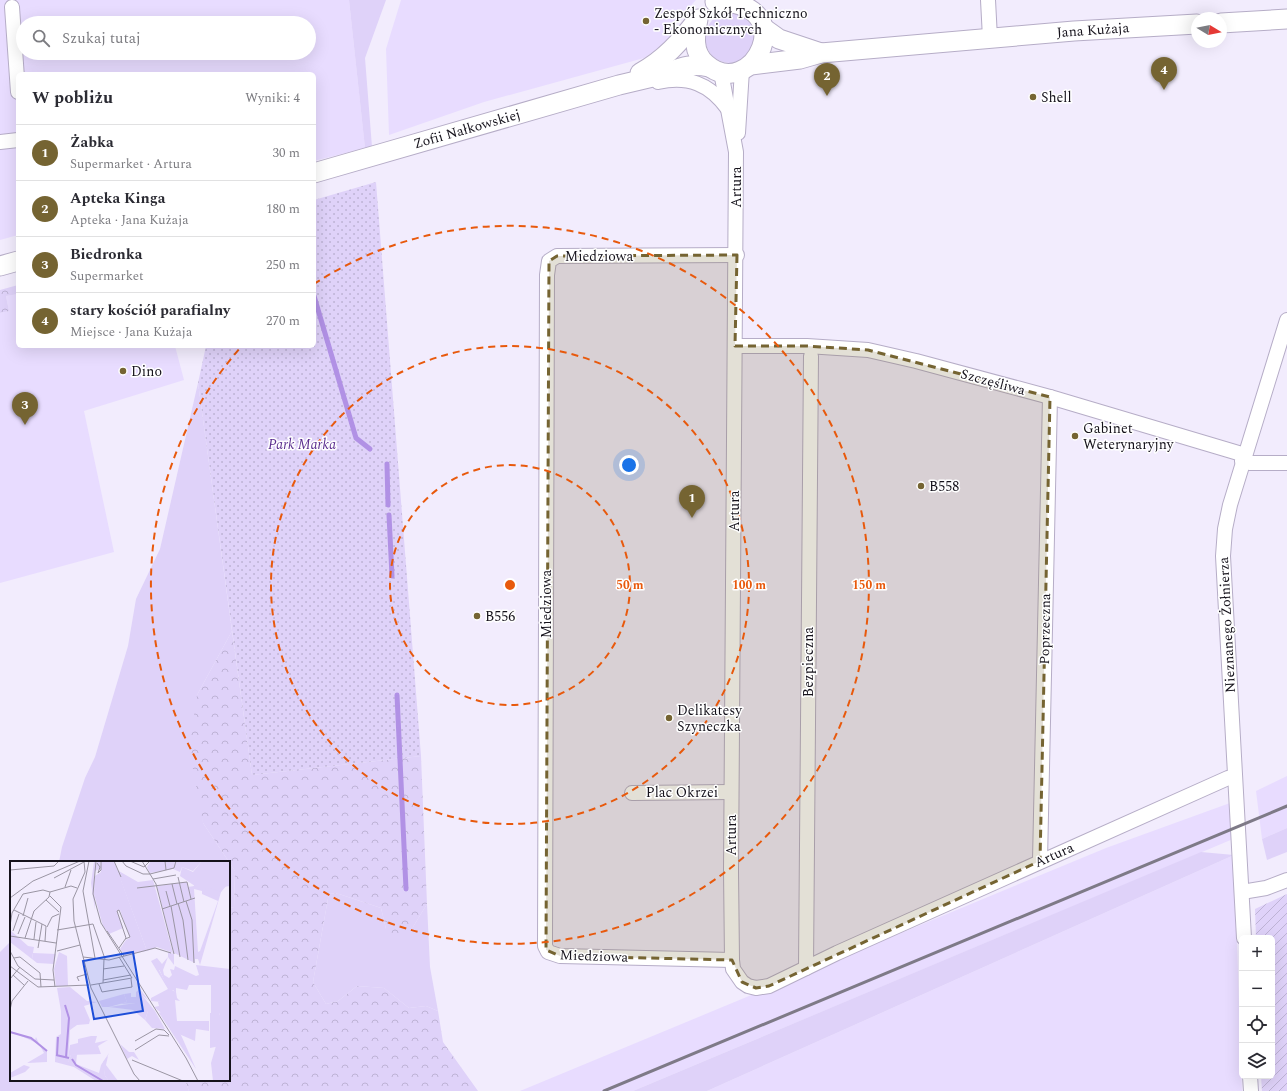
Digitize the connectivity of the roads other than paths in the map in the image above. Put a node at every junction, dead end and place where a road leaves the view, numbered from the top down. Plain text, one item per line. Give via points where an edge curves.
1 (988, 0) edge
2 (716, 1) edge
3 (753, 6) edge
4 (12, 7) dead end
5 (698, 19) junction
6 (1287, 20) edge
7 (1227, 23) edge
8 (1191, 24) edge
9 (765, 29) junction
10 (990, 38) junction
11 (821, 53) junction
12 (747, 68) junction
13 (715, 69) junction
14 (17, 72) edge
15 (619, 85) junction
16 (729, 111) junction
17 (16, 140) edge
18 (0, 142) edge
19 (736, 145) junction
20 (316, 172) edge
21 (737, 255) junction
22 (16, 262) edge
23 (0, 266) edge
24 (1287, 320) edge
25 (735, 346) junction
26 (811, 356) dead end
27 (1050, 398) junction
28 (1244, 458) junction
29 (1287, 463) edge
30 (1235, 777) junction
31 (731, 792) junction
32 (632, 793) dead end
33 (1040, 861) junction
34 (1287, 880) edge
35 (1242, 892) junction
36 (1244, 935) edge
37 (732, 960) junction
38 (806, 968) junction
39 (1250, 1079) edge
40 (1252, 1091) edge

1 - 10 street
2 - 3 street
2 - 5 street
3 - 9 street
4 - 14 street
5 - 13 street via 695,42 702,60
5 - 15 street via 665,57
6 - 7 street
8 - 10 street, Jana Kużaja
9 - 11 street, Jana Kużaja via 779,39
9 - 12 street via 760,54
10 - 11 street, Jana Kużaja
11 - 12 street, Jana Kużaja
12 - 13 street via 732,73
12 - 19 street, Artura
13 - 15 street via 698,64 684,65
13 - 16 street, Artura
15 - 16 street via 682,79 699,84 712,92
15 - 20 street, Zofii Nałkowskiej
16 - 19 street, Artura
17 - 18 street
19 - 21 street, Artura
21 - 25 street, Artura
21 - 37 street, Miedziowa via 557,256 549,261 544,940 548,952 560,956
22 - 23 street
24 - 28 street, Nieznanego Żołnierza
25 - 27 street, Szczęśliwa via 812,346 868,350
25 - 31 street, Artura
26 - 38 street, Bezpieczna
27 - 28 street, Szczęśliwa
27 - 33 street, Poprzeczna
28 - 29 street, Szczęśliwa via 1250,463
28 - 30 street, Nieznanego Żołnierza via 1226,523 1223,556
30 - 33 street, Artura
30 - 35 street, Nieznanego Żołnierza
31 - 32 street, Plac Okrzei
31 - 37 street, Artura
33 - 38 street, Artura
34 - 35 street via 1266,888
35 - 36 street, Nieznanego Żołnierza
37 - 38 street, Artura via 733,969 742,982 756,988 769,986
39 - 40 street

